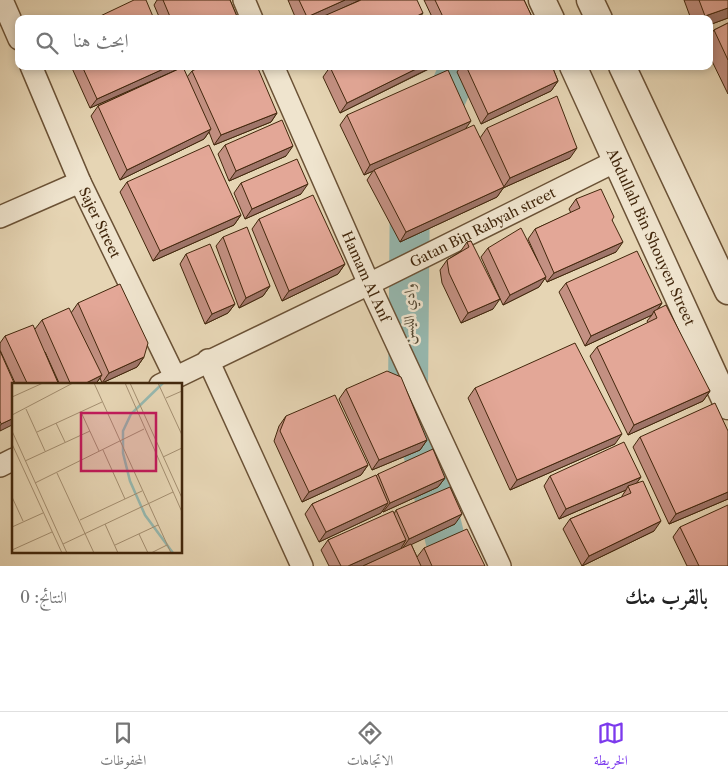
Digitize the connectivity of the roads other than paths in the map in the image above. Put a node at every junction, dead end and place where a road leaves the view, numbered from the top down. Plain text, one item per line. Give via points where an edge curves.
1 (2, 0) edge
2 (244, 0) edge
3 (542, 0) edge
4 (590, 0) edge
5 (250, 15) edge
6 (549, 15) edge
7 (597, 15) edge
8 (15, 30) edge
9 (33, 70) edge
10 (275, 70) edge
11 (575, 70) edge
12 (624, 70) edge
13 (616, 161) junction
14 (80, 182) junction
15 (0, 217) edge
16 (369, 284) junction
17 (728, 291) edge
18 (208, 360) junction
19 (167, 381) edge
20 (728, 406) edge
21 (12, 460) edge
22 (0, 466) edge
23 (302, 566) edge
24 (500, 566) edge

1 - 8 street
2 - 5 street
3 - 6 street
4 - 7 street
9 - 14 street, Sajer Street
10 - 16 street, Hamam Al Anf
11 - 13 street, Abdullah Bin Shouyen Street
12 - 17 street
13 - 16 street, Gatan Bin Rabyah street
13 - 20 street, Abdullah Bin Shouyen Street
14 - 15 street
14 - 19 street, Sajer Street
16 - 18 street, Gatan Bin Rabyah street
16 - 24 street, Hamam Al Anf
18 - 19 street, Gatan Bin Rabyah street
18 - 23 street
21 - 22 street

